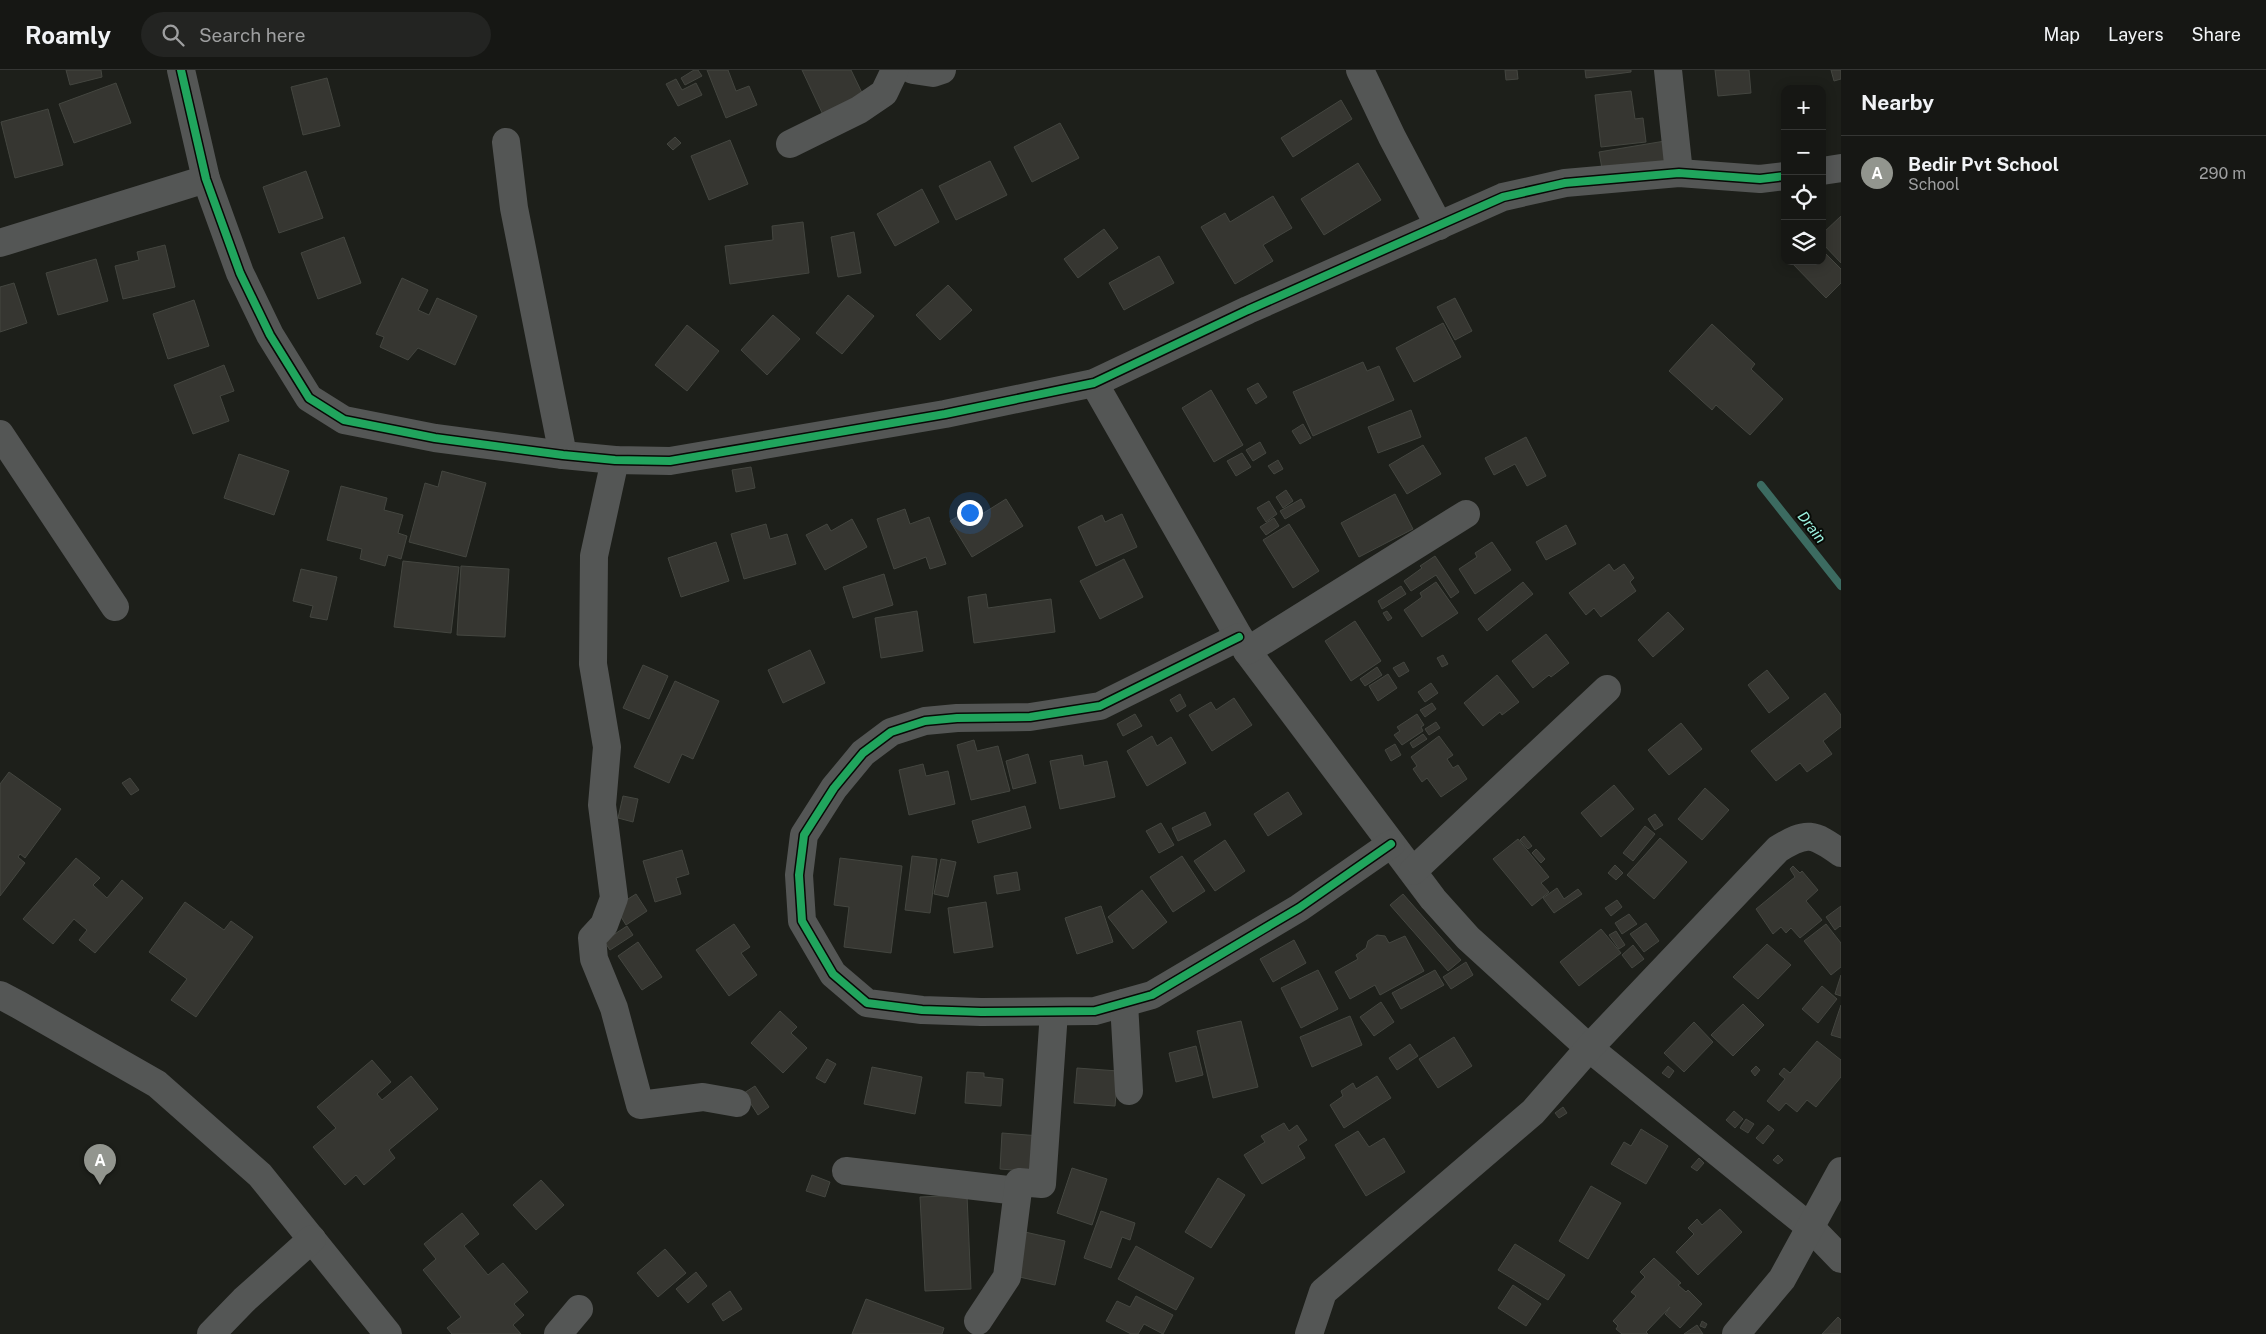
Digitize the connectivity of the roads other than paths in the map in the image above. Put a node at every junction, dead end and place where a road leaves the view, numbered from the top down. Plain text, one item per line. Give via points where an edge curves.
1 (181, 70) edge
2 (895, 70) edge
3 (913, 70) edge
4 (942, 70) edge
5 (1360, 70) edge
6 (1668, 70) edge
7 (506, 142) dead end
8 (790, 144) dead end
9 (1841, 168) edge
10 (1826, 170) edge
11 (1679, 173) junction
12 (1781, 176) edge
13 (206, 179) junction
14 (1439, 226) junction
15 (0, 243) edge
16 (1094, 383) junction
17 (0, 434) edge
18 (563, 455) junction
19 (615, 460) junction
20 (1466, 514) dead end
21 (115, 607) dead end
22 (1243, 644) junction
23 (1607, 689) dead end
24 (1391, 844) junction
25 (1841, 852) edge
26 (1413, 871) junction
27 (0, 996) edge
28 (1124, 1003) junction
29 (1054, 1012) junction
30 (1589, 1048) junction
31 (1129, 1091) dead end
32 (737, 1103) dead end
33 (846, 1171) dead end
34 (1841, 1171) edge
35 (1018, 1191) junction
36 (1811, 1228) junction
37 (312, 1238) junction
38 (1841, 1259) edge
39 (579, 1310) dead end
40 (978, 1321) dead end
41 (211, 1334) edge
42 (388, 1334) edge
43 (558, 1334) edge
44 (1309, 1334) edge
45 (1736, 1334) edge

1 - 13 street
2 - 8 street via 884,93 859,110
3 - 4 street via 933,73
5 - 14 street
6 - 11 street
7 - 18 street via 514,208
9 - 10 street
11 - 12 street via 1760,179
11 - 14 street via 1565,183 1503,197
13 - 15 street
13 - 18 street via 240,273 270,335 309,398 344,420 435,438
14 - 16 street via 1248,310
16 - 19 street via 945,414 670,461
16 - 22 street
17 - 21 street
18 - 19 street
19 - 32 street via 594,556 593,664 607,746 602,805 614,898 604,925 592,938 594,959 614,1008 640,1105 702,1097
20 - 22 street
22 - 24 street
22 - 29 street via 1100,706 1030,717 957,718 925,722 891,732 863,753 834,788 804,834 798,875 802,921 833,974 868,1003 922,1010
23 - 26 street
24 - 26 street
24 - 28 street via 1300,908 1232,950 1152,995
25 - 30 street via 1820,838 1797,837 1778,849
26 - 30 street via 1468,938
27 - 37 street via 157,1084 260,1175
28 - 29 street via 1095,1011
28 - 31 street
29 - 35 street via 1042,1184 1019,1182
30 - 36 street
30 - 44 street via 1534,1112 1323,1292
33 - 35 street
34 - 36 street
35 - 40 street via 1007,1277
36 - 38 street
36 - 45 street via 1782,1279
37 - 41 street
37 - 42 street
39 - 43 street

